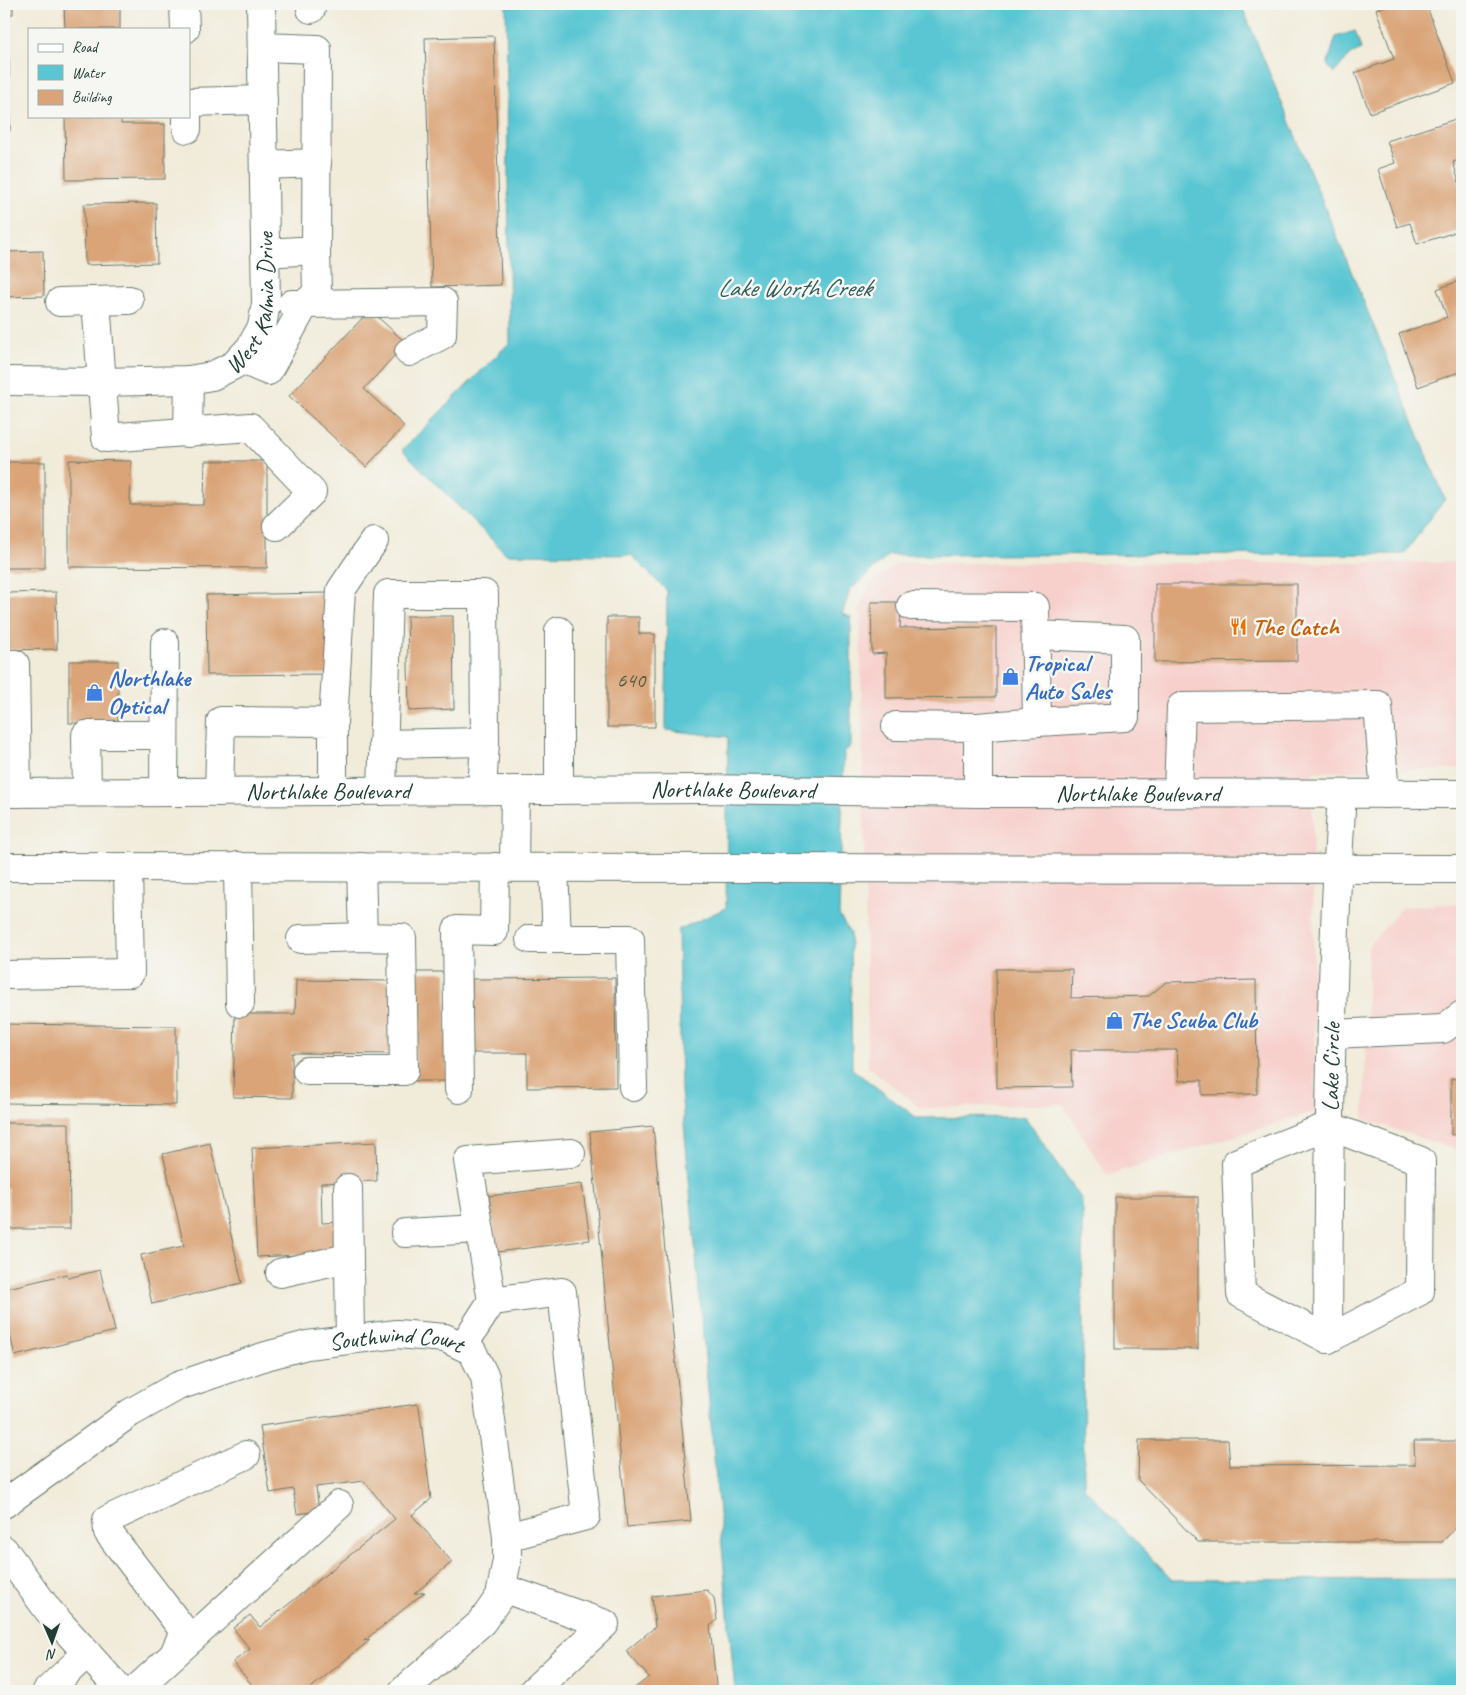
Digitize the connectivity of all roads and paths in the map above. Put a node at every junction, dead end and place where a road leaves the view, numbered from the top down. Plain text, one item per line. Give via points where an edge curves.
1 (184, 4) edge
2 (261, 4) edge
3 (185, 28) edge
4 (262, 47) junction
5 (263, 100) junction
6 (190, 102) edge
7 (317, 163) junction
8 (264, 165) junction
9 (316, 250) junction
10 (265, 253) junction
11 (129, 300) dead end
12 (96, 301) junction
13 (60, 302) dead end
14 (266, 303) junction
15 (305, 304) junction
16 (409, 352) dead end
17 (240, 359) junction
18 (188, 380) junction
19 (4, 381) edge
20 (101, 382) junction
21 (188, 433) junction
22 (277, 526) dead end
23 (374, 541) dead end
24 (911, 606) dead end
25 (559, 631) dead end
26 (1037, 635) junction
27 (165, 644) dead end
28 (4, 664) edge
29 (333, 722) junction
30 (1037, 722) junction
31 (896, 726) dead end
32 (978, 726) junction
33 (164, 735) junction
34 (485, 742) junction
35 (384, 744) junction
36 (482, 790) junction
37 (515, 790) junction
38 (559, 790) junction
39 (334, 791) junction
40 (382, 791) junction
41 (87, 792) junction
42 (164, 792) junction
43 (219, 792) junction
44 (10, 793) edge
45 (978, 793) junction
46 (1178, 793) junction
47 (1342, 794) junction
48 (1385, 794) junction
49 (1462, 794) edge
50 (238, 866) junction
51 (4, 867) edge
52 (128, 867) junction
53 (361, 867) junction
54 (504, 867) junction
55 (554, 868) junction
56 (1462, 869) edge
57 (1337, 870) junction
58 (363, 937) junction
59 (300, 939) dead end
60 (530, 939) dead end
61 (558, 939) junction
62 (4, 975) edge
63 (240, 1003) dead end
64 (1462, 1015) edge
65 (1332, 1034) junction
66 (307, 1071) dead end
67 (633, 1087) dead end
68 (459, 1089) dead end
69 (1329, 1126) junction
70 (571, 1153) dead end
71 (348, 1188) dead end
72 (479, 1229) junction
73 (405, 1233) dead end
74 (348, 1258) junction
75 (280, 1273) dead end
76 (492, 1302) junction
77 (1328, 1339) junction
78 (350, 1340) junction
79 (463, 1346) junction
80 (246, 1454) dead end
81 (4, 1504) edge
82 (339, 1505) dead end
83 (508, 1537) junction
84 (4, 1550) edge
85 (502, 1588) junction
86 (87, 1653) junction
87 (174, 1654) junction
88 (47, 1691) edge
89 (121, 1691) edge
90 (134, 1691) edge
91 (403, 1691) edge
92 (533, 1691) edge

1 - 3 main road
2 - 4 main road, West Kalmia Drive
4 - 5 main road, West Kalmia Drive
4 - 7 main road via 317,49
5 - 6 main road
5 - 8 main road, West Kalmia Drive
7 - 8 main road
7 - 9 main road
8 - 10 main road, West Kalmia Drive
9 - 10 main road
9 - 15 main road via 316,293
10 - 14 main road, West Kalmia Drive
11 - 12 main road
12 - 13 main road
12 - 20 main road
14 - 15 main road
14 - 17 main road, West Kalmia Drive via 262,327
15 - 16 main road via 443,302 442,336
15 - 17 main road via 268,371
17 - 18 main road, West Kalmia Drive via 212,376
18 - 20 main road, West Kalmia Drive
18 - 21 main road
19 - 20 main road, West Kalmia Drive
20 - 21 main road via 106,438
21 - 22 main road via 250,427 312,492
23 - 29 main road via 342,590
24 - 26 main road via 1035,607
25 - 38 main road
26 - 30 main road
26 - 30 main road via 1125,639 1125,717
27 - 33 main road
28 - 44 main road via 15,664
29 - 39 main road
29 - 43 main road via 221,720
30 - 32 main road
31 - 32 main road
32 - 45 main road
33 - 41 main road via 86,735
33 - 42 main road
34 - 35 main road
34 - 35 main road via 484,594 388,594
34 - 36 main road
35 - 40 main road
36 - 37 main road, Northlake Boulevard
36 - 40 main road, Northlake Boulevard
37 - 38 main road, Northlake Boulevard
37 - 54 main road
38 - 45 main road, Northlake Boulevard
39 - 40 main road, Northlake Boulevard
39 - 43 main road, Northlake Boulevard
41 - 42 main road, Northlake Boulevard
41 - 44 main road, Northlake Boulevard
42 - 43 main road, Northlake Boulevard
45 - 46 main road, Northlake Boulevard
46 - 47 main road, Northlake Boulevard
46 - 48 main road via 1181,707 1378,705
47 - 48 main road, Northlake Boulevard
47 - 57 main road, Lake Circle
48 - 49 main road, Northlake Boulevard
50 - 52 main road
50 - 53 main road
50 - 63 main road
51 - 52 main road
52 - 62 main road via 130,973
53 - 54 main road
53 - 58 main road
54 - 55 main road
54 - 68 main road via 494,931 457,930
55 - 57 main road
55 - 61 main road
56 - 57 main road
57 - 65 main road, Lake Circle
58 - 59 main road
58 - 66 main road via 402,938 404,1071
60 - 61 main road
61 - 67 main road via 630,939
64 - 65 main road via 1443,1029
65 - 69 main road, Lake Circle
69 - 77 main road, Lake Circle
69 - 77 main road via 1236,1163 1241,1294
69 - 77 main road via 1421,1161 1420,1291
70 - 72 main road via 468,1162
71 - 74 main road
72 - 73 main road
72 - 76 main road
74 - 75 main road
74 - 78 main road
76 - 79 main road
76 - 83 main road via 562,1292 586,1516
78 - 79 main road, Southwind Court via 396,1334 445,1338
78 - 81 main road, Southwind Court via 307,1345 178,1386 130,1412
79 - 83 main road, Southwind Court via 472,1351 485,1377
80 - 87 main road via 107,1520 108,1532 184,1631
82 - 87 main road
83 - 85 main road, Southwind Court
84 - 86 main road via 48,1610
85 - 91 main road, Southwind Court via 482,1622
85 - 92 main road via 605,1624
86 - 88 main road
86 - 89 main road
87 - 90 main road

